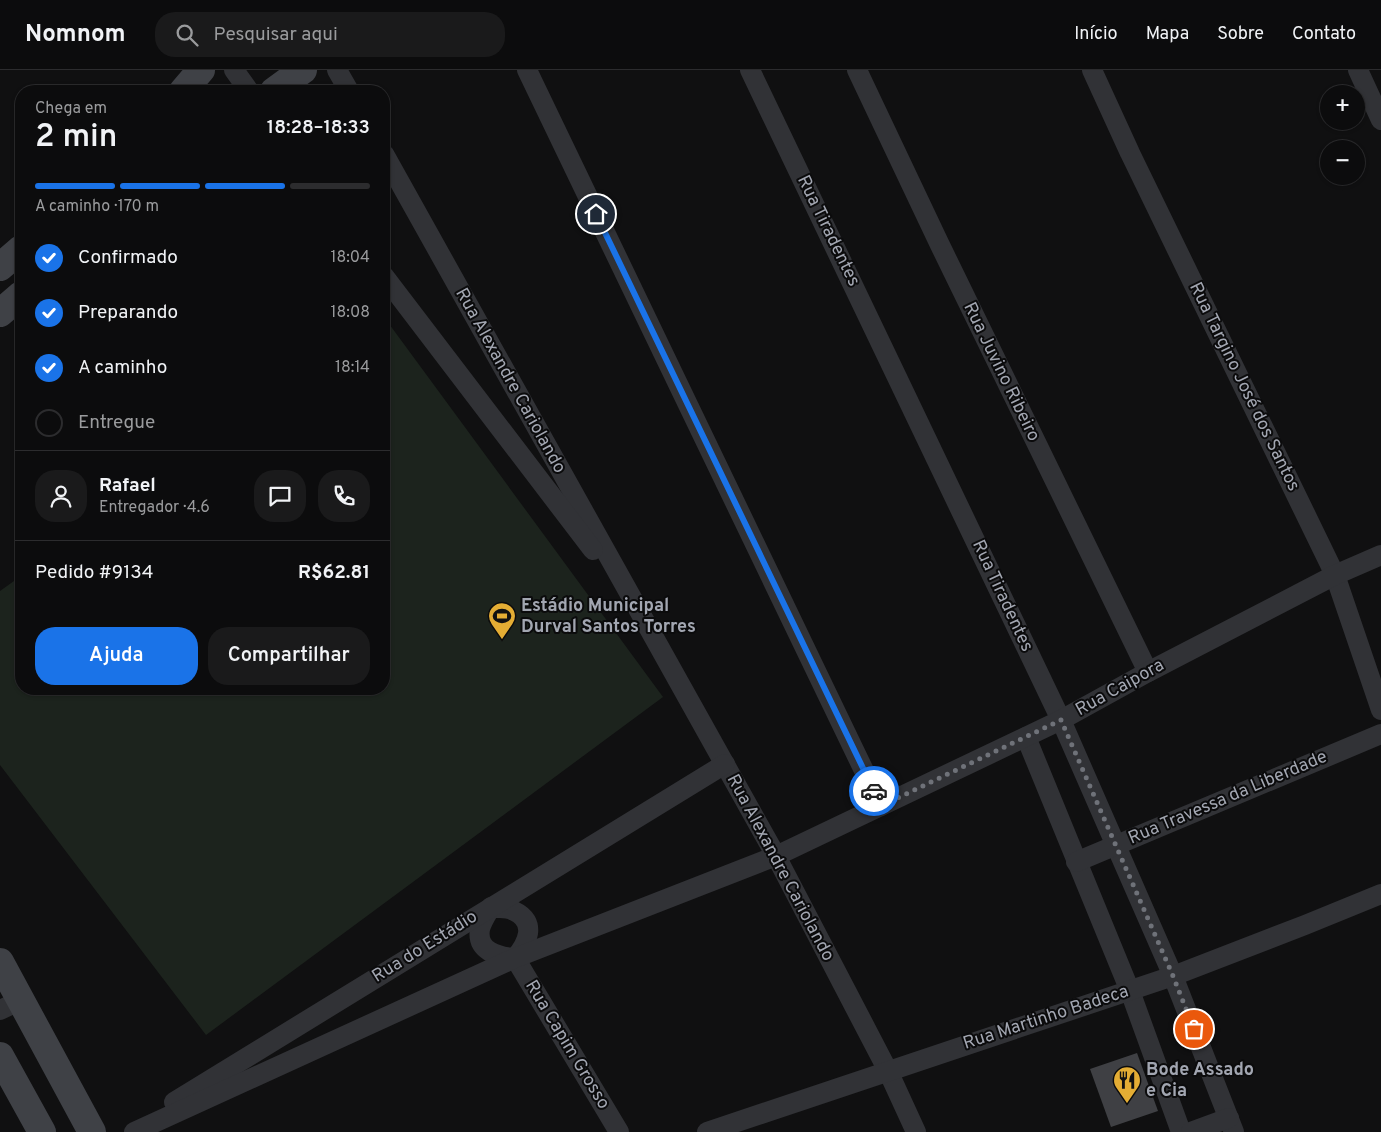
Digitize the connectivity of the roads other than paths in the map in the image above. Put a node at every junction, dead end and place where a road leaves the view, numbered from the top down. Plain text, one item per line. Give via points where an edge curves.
1 (201, 70) edge
2 (234, 70) edge
3 (303, 70) edge
4 (337, 70) edge
5 (527, 70) edge
6 (750, 70) edge
7 (857, 70) edge
8 (1092, 70) edge
9 (1358, 70) edge
10 (188, 85) edge
11 (245, 85) edge
12 (282, 85) edge
13 (346, 85) edge
14 (1381, 120) edge
15 (390, 165) edge
16 (15, 254) edge
17 (0, 267) edge
18 (390, 284) edge
19 (15, 300) edge
20 (0, 313) edge
21 (1381, 555) edge
22 (1335, 575) junction
23 (637, 607) junction
24 (1148, 672) junction
25 (1381, 710) edge
26 (1061, 720) junction
27 (1381, 734) edge
28 (1026, 737) junction
29 (725, 764) junction
30 (881, 806) junction
31 (1116, 845) junction
32 (776, 856) junction
33 (1076, 862) junction
34 (1381, 894) edge
35 (490, 907) junction
36 (515, 958) junction
37 (0, 962) edge
38 (1173, 976) junction
39 (1130, 991) junction
40 (11, 1005) edge
41 (0, 1056) edge
42 (888, 1071) junction
43 (1231, 1125) edge
44 (42, 1132) edge
45 (92, 1132) edge
46 (125, 1132) edge
47 (134, 1132) edge
48 (619, 1132) edge
49 (707, 1132) edge
50 (916, 1132) edge
51 (1181, 1132) edge
52 (1191, 1132) edge

1 - 10 main road
2 - 11 street
3 - 12 main road
4 - 13 street
5 - 30 street
6 - 26 street, Rua Tiradentes
7 - 24 street, Rua Juvino Ribeiro
8 - 22 street, Rua Targino José dos Santos
9 - 14 street
15 - 23 street, Rua Alexandre Cariolando
16 - 17 main road
18 - 23 street, Rua Alexandre Cariolando
19 - 20 main road
21 - 22 street, Rua Caipora
22 - 24 street, Rua Caipora
22 - 25 street, Rua Targino José dos Santos
23 - 29 street, Rua Alexandre Cariolando
24 - 26 street, Rua Caipora
26 - 28 street, Rua Caipora
26 - 31 street, Rua Tiradentes
27 - 31 street, Rua Travessa da Liberdade
28 - 30 street, Rua Caipora
28 - 33 street
29 - 32 street, Rua Alexandre Cariolando
29 - 35 street, Rua do Estádio
30 - 32 street, Rua Caipora
31 - 33 street, Rua Travessa da Liberdade
31 - 38 street, Rua Tiradentes
32 - 36 street
32 - 42 street, Rua Alexandre Cariolando
33 - 39 street
34 - 38 street, Rua Martinho Badeca
35 - 36 street via 480,930 480,939 497,956
35 - 36 street via 515,911 526,921 526,944
35 - 46 street, Rua do Estádio
36 - 47 street
36 - 48 street, Rua Capim Grosso
37 - 40 main road
38 - 39 street, Rua Martinho Badeca
38 - 43 street, Rua Tiradentes
39 - 42 street, Rua Martinho Badeca
39 - 51 street
40 - 45 main road
41 - 44 main road
42 - 49 street, Rua Martinho Badeca
42 - 50 street, Rua Alexandre Cariolando
43 - 52 street

